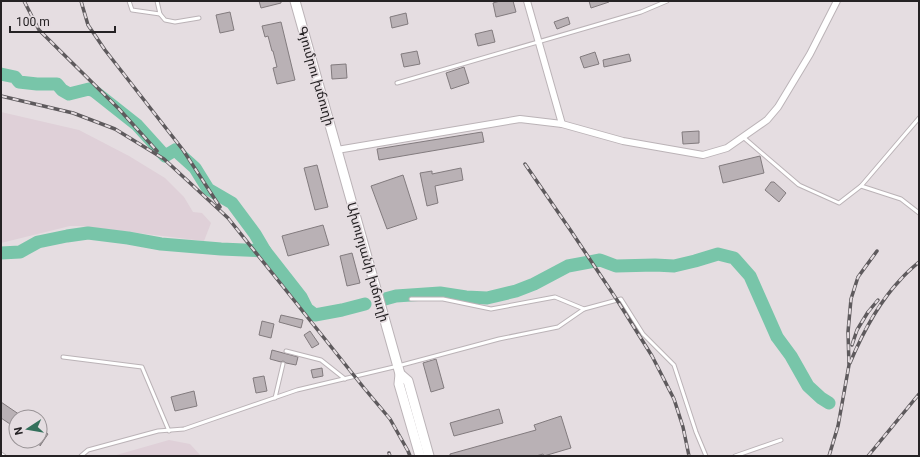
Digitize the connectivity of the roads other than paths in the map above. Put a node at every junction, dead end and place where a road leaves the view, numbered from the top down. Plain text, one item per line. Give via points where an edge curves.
1 (129, 1) edge
2 (157, 1) edge
3 (294, 1) edge
4 (527, 1) edge
5 (666, 1) edge
6 (837, 1) edge
7 (160, 14) junction
8 (199, 18) dead end
9 (539, 42) junction
10 (397, 83) dead end
11 (919, 118) edge
12 (562, 124) junction
13 (743, 137) junction
14 (336, 150) junction
15 (861, 186) junction
16 (919, 212) edge
17 (411, 299) dead end
18 (584, 309) junction
19 (286, 352) dead end
20 (63, 357) dead end
21 (283, 364) dead end
22 (399, 370) junction
23 (345, 379) junction
24 (275, 398) junction
25 (169, 431) junction
26 (781, 440) dead end
27 (1, 454) edge
28 (4, 456) edge
29 (81, 456) edge
30 (420, 456) edge
31 (429, 456) edge
32 (706, 456) edge
33 (735, 456) edge

1 - 7 lane via 132,10
2 - 7 lane
3 - 14 main road, Գյումրու խճուղի
4 - 9 street
5 - 9 lane via 641,12
6 - 13 street via 810,54 778,107 767,120
7 - 8 lane via 165,20 175,22
9 - 10 lane
9 - 12 street
11 - 15 lane
12 - 13 street via 623,141 703,155 726,148
12 - 14 street via 520,119
13 - 15 lane via 799,184 839,203
14 - 22 main road, Ախուրյանի խճուղի
15 - 16 lane via 901,199
17 - 18 lane via 443,299 490,309 555,297
18 - 22 lane via 558,327 499,339
18 - 32 lane via 621,299 643,334 674,365
19 - 23 lane via 321,360
20 - 25 lane via 142,367
21 - 24 lane
22 - 23 lane
22 - 30 main road, Ախուրյանի խճուղի via 399,384
22 - 31 main road, Ախուրյանի խճուղի via 408,381
23 - 24 lane
24 - 25 lane via 184,430
25 - 29 lane via 158,431 88,450
26 - 33 lane
27 - 28 lane

